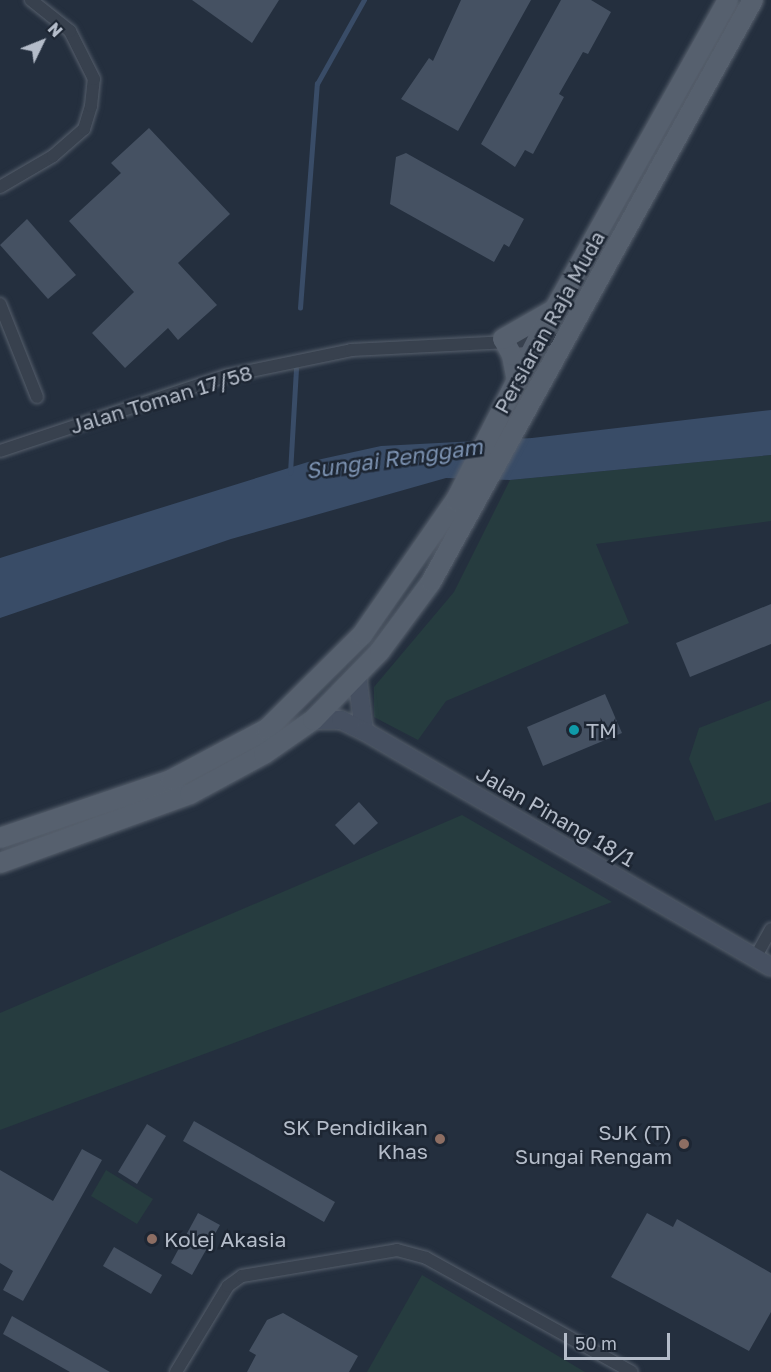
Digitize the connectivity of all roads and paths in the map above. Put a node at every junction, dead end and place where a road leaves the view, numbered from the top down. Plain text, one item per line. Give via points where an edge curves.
1 (31, 0) edge
2 (728, 0) edge
3 (753, 0) edge
4 (0, 187) edge
5 (0, 304) edge
6 (555, 309) junction
7 (539, 337) junction
8 (503, 339) junction
9 (568, 339) junction
10 (517, 381) junction
11 (37, 398) dead end
12 (0, 451) edge
13 (357, 675) junction
14 (313, 720) junction
15 (364, 731) junction
16 (0, 838) edge
17 (0, 863) edge
18 (771, 929) edge
19 (763, 962) edge
20 (176, 1372) edge
21 (632, 1372) edge

1 - 4 street via 70,31 94,80 91,106 84,129 53,156
2 - 6 main road, Persiaran Raja Muda
3 - 9 main road, Persiaran Raja Muda
5 - 11 street
6 - 7 main road, Persiaran Raja Muda
6 - 8 main road
7 - 8 street, Jalan Toman 17/58
7 - 9 street, Jalan Toman 17/58
7 - 10 main road, Persiaran Raja Muda
8 - 10 main road via 512,355
8 - 12 street, Jalan Toman 17/58 via 351,350 226,376
9 - 13 main road, Persiaran Raja Muda via 407,618
10 - 16 main road, Persiaran Raja Muda via 456,500 362,635 267,729 171,780
13 - 14 main road, Persiaran Raja Muda
13 - 15 street
14 - 15 street, Jalan Pinang 18/1 via 340,720
14 - 17 main road, Persiaran Raja Muda via 264,754 190,794
15 - 19 street, Jalan Pinang 18/1
18 - 19 street
20 - 21 street via 228,1286 242,1276 397,1250 426,1258

